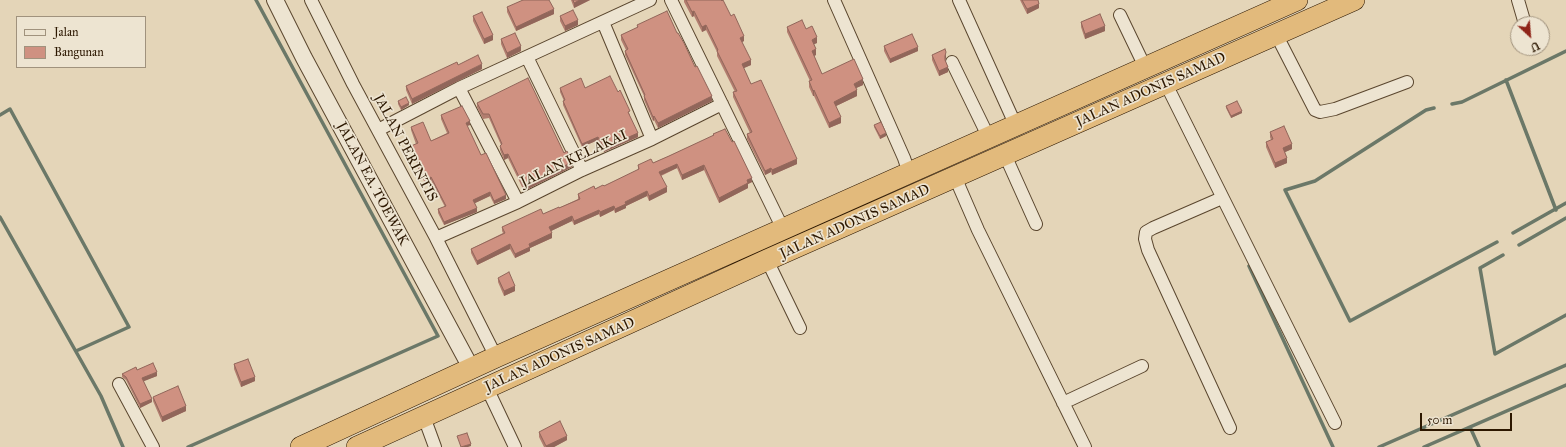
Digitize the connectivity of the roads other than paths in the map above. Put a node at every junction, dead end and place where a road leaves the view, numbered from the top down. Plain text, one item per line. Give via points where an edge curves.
1 (275, 0) edge
2 (311, 0) edge
3 (650, 0) edge
4 (671, 0) edge
5 (834, 0) edge
6 (959, 0) edge
7 (1297, 0) edge
8 (1354, 0) edge
9 (1518, 0) edge
10 (1523, 16) edge
11 (1122, 18) dead end
12 (603, 22) junction
13 (1276, 34) junction
14 (527, 58) junction
15 (952, 62) dead end
16 (1145, 67) junction
17 (1407, 82) dead end
18 (1166, 84) junction
19 (459, 88) junction
20 (722, 104) junction
21 (1016, 126) junction
22 (378, 130) junction
23 (989, 138) junction
24 (652, 139) junction
25 (1005, 156) junction
26 (907, 166) junction
27 (582, 170) junction
28 (955, 178) junction
29 (1222, 198) junction
30 (518, 202) junction
31 (780, 222) junction
32 (1036, 224) dead end
33 (436, 238) junction
34 (767, 260) junction
35 (800, 328) dead end
36 (496, 357) junction
37 (1142, 366) dead end
38 (471, 368) junction
39 (119, 384) dead end
40 (487, 388) junction
41 (1062, 403) junction
42 (424, 417) junction
43 (1334, 423) dead end
44 (1230, 428) dead end
45 (324, 442) edge
46 (364, 446) edge
47 (153, 447) edge
48 (301, 447) edge
49 (435, 447) edge
50 (515, 447) edge
51 (1085, 447) edge

1 - 38 street, JALAN EA. TOEWAK
2 - 22 street, JALAN PERINTIS
3 - 12 street
4 - 20 street
5 - 26 street
6 - 21 street
7 - 16 highway
8 - 13 highway, JALAN ADONIS SAMAD
9 - 10 street
11 - 16 street
12 - 14 street
12 - 24 street
13 - 17 street via 1315,110 1320,112 1335,109
13 - 18 highway, JALAN ADONIS SAMAD
14 - 19 street
14 - 27 street
15 - 23 street
16 - 21 highway
18 - 25 highway, JALAN ADONIS SAMAD
18 - 29 street
19 - 22 street
19 - 30 street
20 - 24 street, JALAN KELAKAI
20 - 31 street
21 - 23 highway
22 - 33 street, JALAN PERINTIS
23 - 26 highway
24 - 27 street, JALAN KELAKAI
25 - 28 highway, JALAN ADONIS SAMAD
25 - 32 street
26 - 31 highway
27 - 30 street, JALAN KELAKAI
28 - 34 highway, JALAN ADONIS SAMAD
28 - 41 street
29 - 43 street
29 - 44 street via 1153,228 1146,232 1145,239
30 - 33 street, JALAN KELAKAI
31 - 36 highway
33 - 36 street, JALAN PERINTIS
34 - 35 street
34 - 40 highway, JALAN ADONIS SAMAD
36 - 38 highway
37 - 41 street
38 - 45 highway
39 - 47 street
40 - 42 highway, JALAN ADONIS SAMAD
40 - 50 street
41 - 51 street
42 - 46 highway, JALAN ADONIS SAMAD
42 - 49 street
45 - 48 highway

